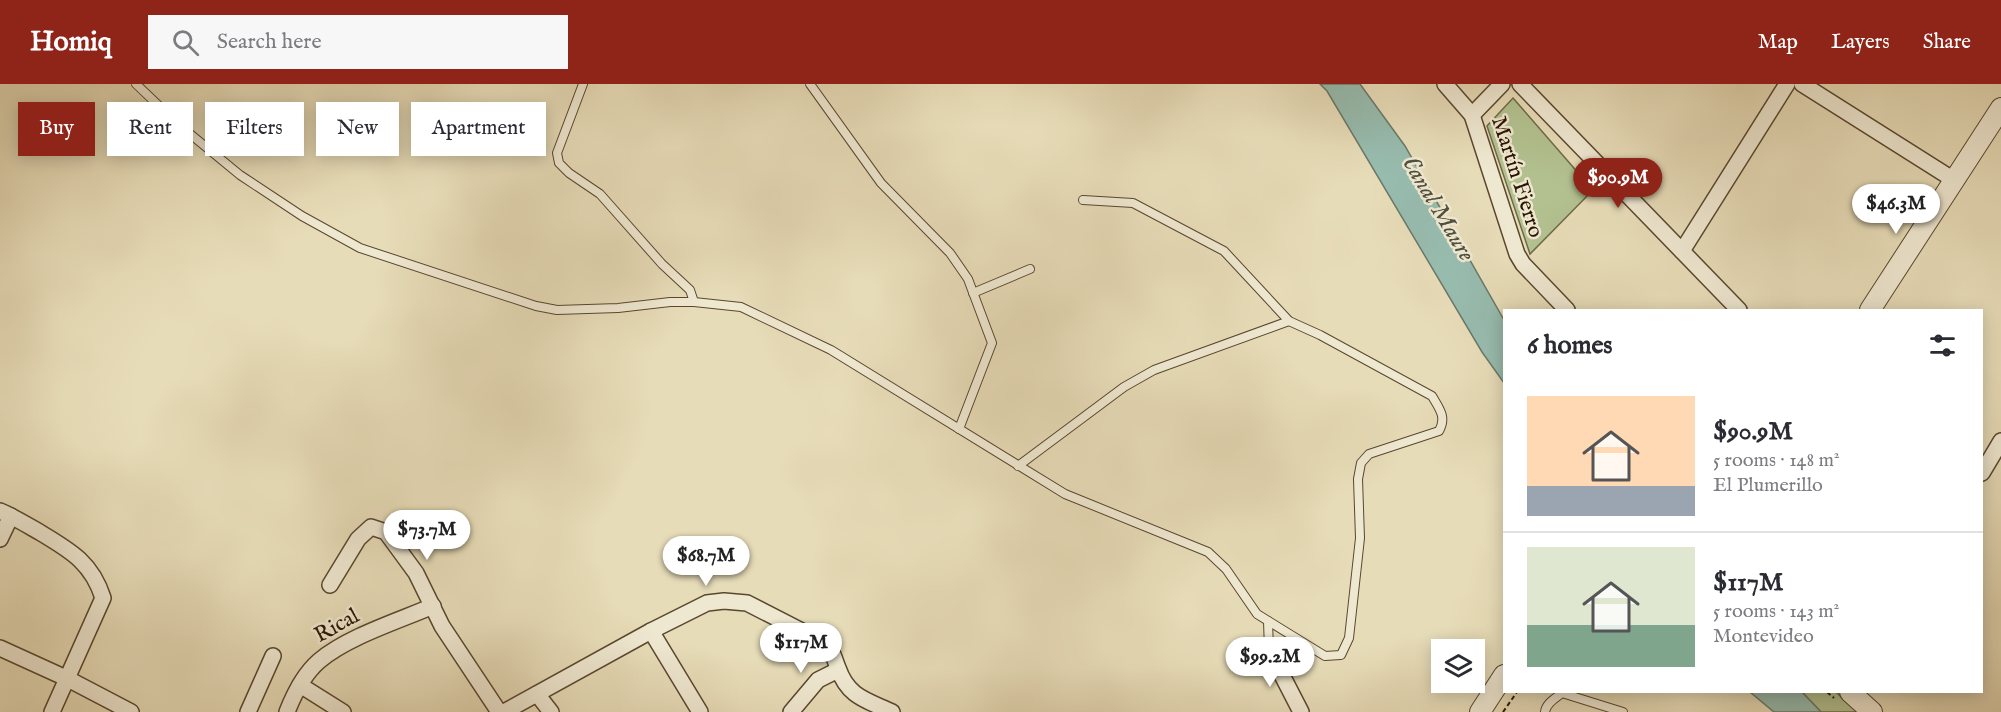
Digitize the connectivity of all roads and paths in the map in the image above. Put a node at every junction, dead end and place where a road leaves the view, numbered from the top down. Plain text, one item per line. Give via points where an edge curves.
1 (135, 84) edge
2 (583, 84) edge
3 (810, 84) edge
4 (1445, 84) edge
5 (1502, 84) edge
6 (1520, 84) edge
7 (1787, 84) edge
8 (1802, 84) edge
9 (2001, 108) edge
10 (1472, 115) junction
11 (1954, 180) junction
12 (1083, 200) dead end
13 (1682, 251) junction
14 (1030, 269) dead end
15 (973, 293) junction
16 (694, 302) junction
17 (1566, 309) edge
18 (1738, 309) edge
19 (1871, 309) edge
20 (1289, 321) junction
21 (959, 429) junction
22 (2001, 441) edge
23 (1018, 465) junction
24 (1983, 471) edge
25 (5, 513) edge
26 (0, 539) edge
27 (330, 585) dead end
28 (433, 606) junction
29 (1268, 621) junction
30 (651, 631) junction
31 (0, 648) edge
32 (1269, 650) joint
33 (273, 656) dead end
34 (838, 670) junction
35 (1503, 677) edge
36 (68, 679) junction
37 (300, 685) junction
38 (1516, 693) edge
39 (1851, 693) edge
40 (537, 694) junction
41 (52, 712) edge
42 (131, 712) edge
43 (248, 712) edge
44 (287, 712) edge
45 (343, 712) edge
46 (499, 712) edge
47 (504, 712) edge
48 (551, 712) edge
49 (700, 712) edge
50 (791, 712) edge
51 (892, 712) edge
52 (1301, 712) edge
53 (1480, 712) edge
54 (1503, 712) edge
55 (1545, 712) edge
56 (1623, 712) edge
57 (1872, 712) edge

1 - 16 lane via 240,175 360,248 557,310
2 - 16 lane via 557,153 559,163 600,194 690,290
3 - 15 lane via 881,183 951,254
4 - 10 street, Martín Fierro
5 - 10 street
6 - 13 street
7 - 13 street
8 - 11 street
9 - 11 street
10 - 17 street, Martín Fierro via 1517,254
11 - 19 street
12 - 20 lane via 1133,203 1224,251
13 - 18 street
14 - 15 lane
15 - 21 lane via 992,343
16 - 21 lane via 741,307 831,350
20 - 23 lane via 1154,370 1124,387
20 - 29 lane via 1431,396 1442,413 1443,423 1439,431 1369,454 1361,463 1360,538 1348,638 1341,655 1324,656
21 - 23 lane
22 - 24 street
23 - 29 lane via 1065,495 1208,552 1226,569 1257,614
25 - 26 street
25 - 36 street via 74,553 99,584 104,598
27 - 28 street via 358,539 370,527 386,532 416,573
28 - 37 street, Rical via 346,644 318,662
28 - 46 street
29 - 32 lane
30 - 34 street via 707,603 747,603 825,643 832,650
30 - 40 street
30 - 49 street
31 - 36 street
32 - 52 street
33 - 43 street
34 - 50 street via 818,680
34 - 51 street via 854,695
35 - 53 street
36 - 41 street
36 - 42 street
37 - 44 street, Rical
37 - 45 street
38 - 54 path
39 - 57 street
40 - 47 street
40 - 48 street
55 - 56 lane via 1562,693

